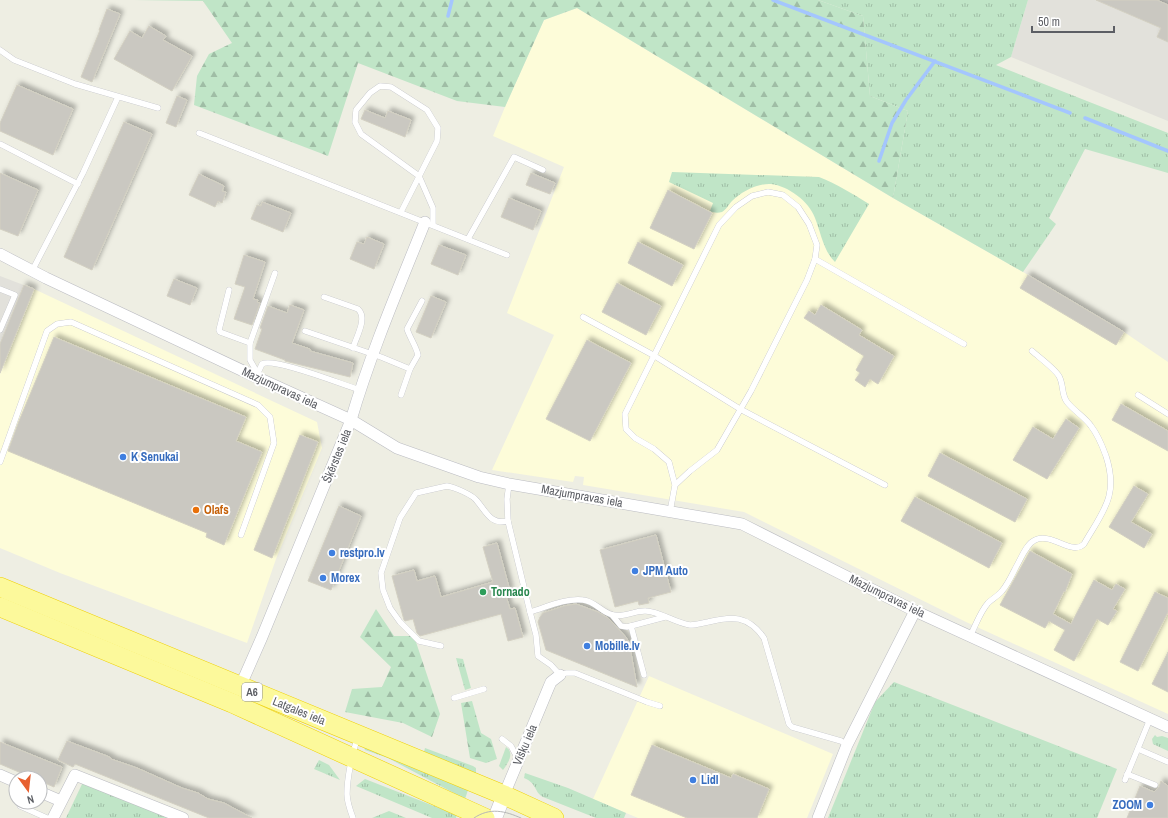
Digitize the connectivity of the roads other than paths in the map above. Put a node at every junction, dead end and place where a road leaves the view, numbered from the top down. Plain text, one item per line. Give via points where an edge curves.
1 (0, 50) edge
2 (118, 97) junction
3 (158, 108) dead end
4 (199, 133) dead end
5 (0, 144) edge
6 (543, 170) dead end
7 (419, 176) junction
8 (78, 184) junction
9 (401, 212) junction
10 (429, 223) junction
11 (468, 239) junction
12 (0, 254) edge
13 (507, 255) dead end
14 (816, 259) junction
15 (32, 271) junction
16 (275, 274) dead end
17 (0, 289) edge
18 (229, 290) dead end
19 (324, 297) dead end
20 (422, 301) dead end
21 (583, 317) dead end
22 (0, 330) edge
23 (305, 331) dead end
24 (250, 344) junction
25 (964, 344) dead end
26 (353, 348) junction
27 (1032, 351) dead end
28 (373, 355) junction
29 (654, 355) junction
30 (410, 369) junction
31 (257, 376) junction
32 (360, 390) junction
33 (401, 395) dead end
34 (1138, 395) dead end
35 (740, 409) junction
36 (1168, 414) edge
37 (351, 420) junction
38 (0, 462) edge
39 (509, 484) junction
40 (675, 485) junction
41 (885, 485) dead end
42 (670, 512) junction
43 (508, 521) junction
44 (241, 535) dead end
45 (0, 587) edge
46 (0, 606) edge
47 (916, 610) junction
48 (530, 612) junction
49 (612, 615) junction
50 (666, 617) junction
51 (631, 626) junction
52 (970, 636) junction
53 (441, 646) dead end
54 (560, 675) junction
55 (644, 675) dead end
56 (240, 687) junction
57 (484, 689) dead end
58 (454, 698) dead end
59 (660, 706) dead end
60 (1150, 719) junction
61 (1168, 727) edge
62 (358, 736) junction
63 (502, 740) dead end
64 (847, 745) junction
65 (1138, 748) junction
66 (353, 757) junction
67 (519, 760) junction
68 (1168, 762) edge
69 (1127, 774) junction
70 (1125, 780) dead end
71 (1155, 785) dead end
72 (48, 795) edge
73 (504, 795) junction
74 (61, 801) junction
75 (29, 810) edge
76 (47, 818) edge
77 (52, 818) edge
78 (183, 818) edge
79 (353, 818) edge
80 (486, 818) edge
81 (495, 818) edge
82 (554, 818) edge
83 (818, 818) edge

1 - 2 lane via 14,60 75,84
2 - 3 lane
2 - 8 lane
4 - 9 lane
5 - 8 lane
6 - 11 lane via 514,157
7 - 7 lane via 361,134 355,122 356,110 370,93 380,86 391,87 427,110 438,128 437,141
7 - 9 lane
7 - 10 lane via 433,208
8 - 15 lane
9 - 10 lane
10 - 11 lane
10 - 28 street, Šķērstes iela
11 - 13 lane
12 - 15 street, Mazjumpravas iela
14 - 25 lane
14 - 29 lane via 817,245 809,224 798,207 783,195 768,192 752,196 736,207 719,225
14 - 35 lane
15 - 31 street, Mazjumpravas iela
16 - 24 lane
17 - 22 lane via 14,296
18 - 24 lane via 219,330
19 - 26 lane via 361,311 362,320
20 - 30 lane via 407,329 418,355
21 - 29 lane
23 - 26 lane
24 - 31 lane via 250,360
26 - 28 lane
27 - 52 lane via 1058,375 1064,398 1097,434 1111,474 1110,495 1106,507 1080,547 1074,548 1047,538 1030,543 1006,586 988,604
28 - 30 lane
28 - 32 street, Šķērstes iela
29 - 35 lane
29 - 40 lane via 625,414 626,429 669,462
30 - 33 lane
31 - 32 lane via 262,364 268,362
31 - 37 street, Mazjumpravas iela
32 - 37 street, Šķērstes iela
34 - 36 lane
35 - 40 lane via 717,450
35 - 41 lane
37 - 39 street, Mazjumpravas iela via 397,448 479,477
37 - 56 street, Šķērstes iela
38 - 44 lane via 47,331 57,324 71,322 258,405 270,417 274,442
39 - 42 street, Mazjumpravas iela
39 - 43 lane
40 - 42 lane
42 - 47 street, Mazjumpravas iela via 742,524
43 - 48 lane
43 - 53 lane via 500,523 494,520 474,498 452,486 416,493 400,518 381,573 383,590 390,608 419,641
45 - 56 highway, Latgales iela / A6
46 - 66 highway, Latgales iela / A6 via 232,703
47 - 52 street, Mazjumpravas iela
47 - 64 street
48 - 49 lane via 568,600 584,600 592,602
48 - 54 lane via 538,656
49 - 50 lane via 646,611
49 - 51 lane via 621,626
50 - 51 lane
50 - 64 lane via 694,625 729,617 750,623 760,632 768,646 789,724 842,741
51 - 55 lane
52 - 60 street, Mazjumpravas iela
54 - 59 lane via 575,672
54 - 67 street, Višķu iela via 551,682
56 - 62 highway, Latgales iela / A6
57 - 58 lane
60 - 61 street, Mazjumpravas iela
60 - 65 lane
62 - 66 lane
62 - 73 highway, Latgales iela / A6
63 - 67 lane via 511,746
64 - 83 street
65 - 68 lane
65 - 69 lane
66 - 79 lane via 347,794
66 - 80 highway, Latgales iela / A6
67 - 73 street, Višķu iela
69 - 70 lane
69 - 71 lane
72 - 74 street
73 - 81 street, Višķu iela
73 - 82 highway, Latgales iela / A6
74 - 77 street
74 - 78 street via 75,775
75 - 76 lane

